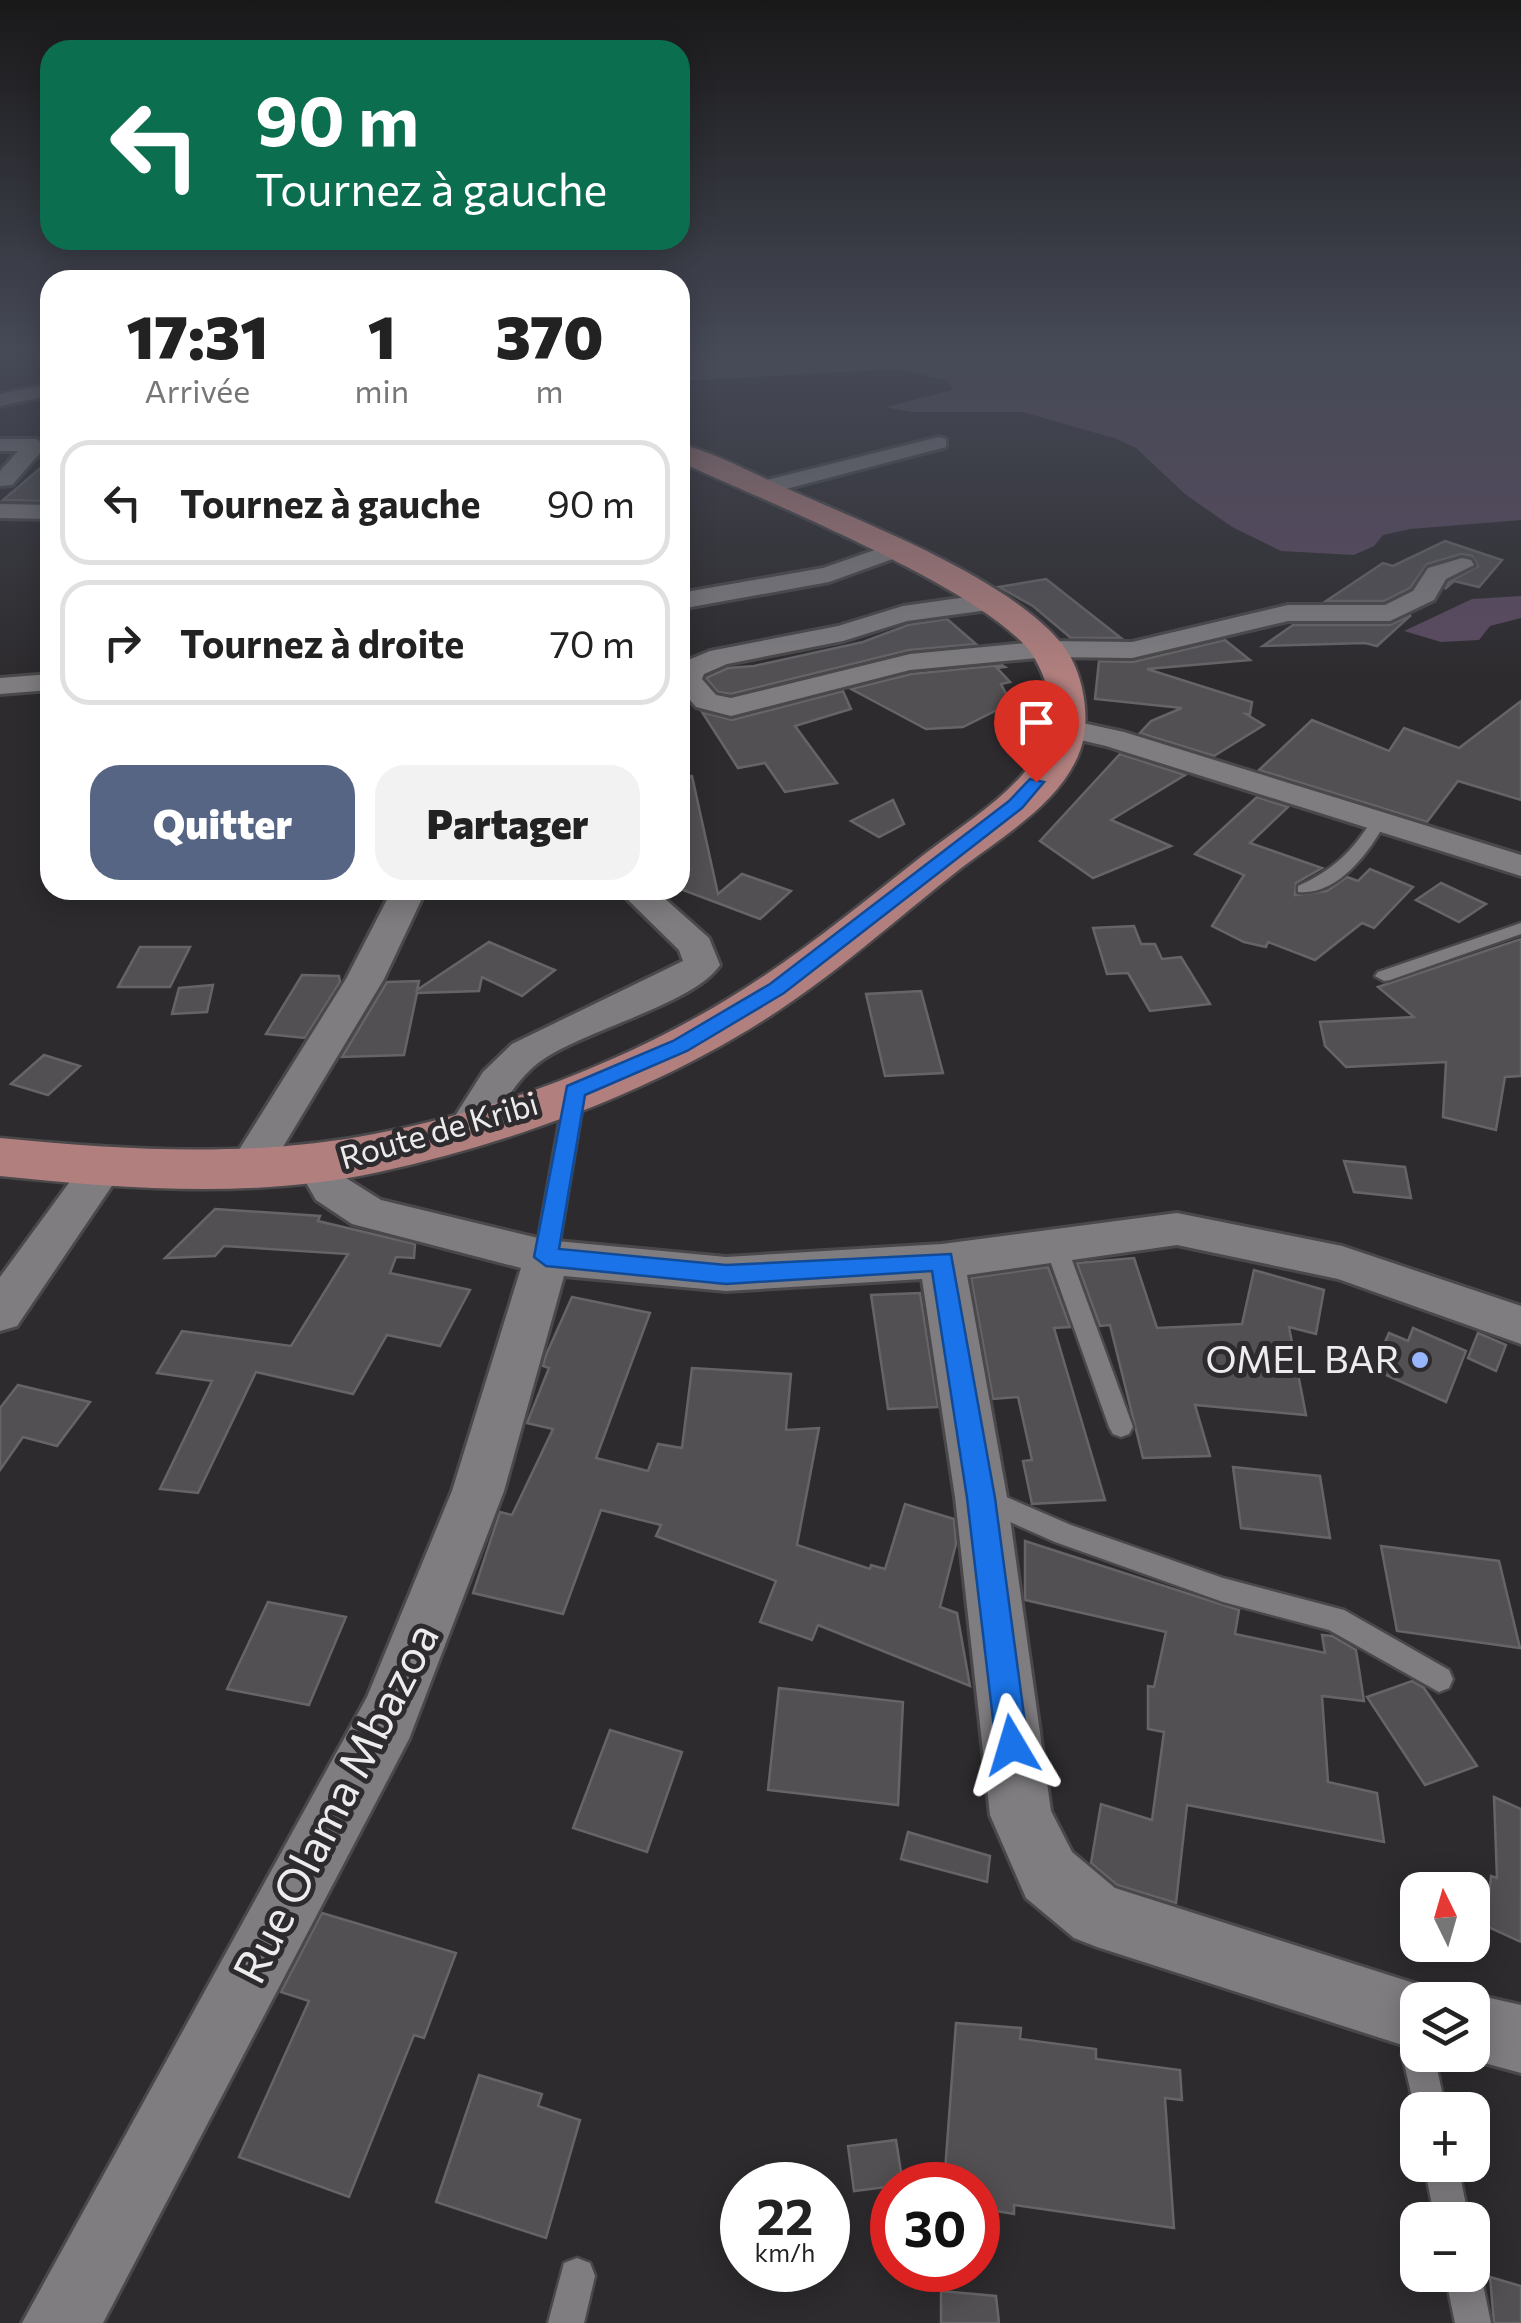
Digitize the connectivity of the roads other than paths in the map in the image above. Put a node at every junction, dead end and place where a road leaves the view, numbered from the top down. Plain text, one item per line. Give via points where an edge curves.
1 (26, 456) edge
2 (887, 456) edge
3 (690, 457) edge
4 (4, 480) dead end
5 (759, 489) junction
6 (0, 511) edge
7 (40, 512) edge
8 (892, 551) junction
9 (1462, 565) dead end
10 (690, 599) edge
11 (988, 602) junction
12 (1048, 649) junction
13 (690, 673) edge
14 (690, 682) edge
15 (40, 683) edge
16 (0, 686) edge
17 (1069, 729) junction
18 (1377, 823) junction
19 (1518, 861) edge
20 (1304, 890) dead end
21 (403, 900) edge
22 (646, 900) edge
23 (1521, 928) edge
24 (1384, 976) dead end
25 (575, 1091) junction
26 (468, 1127) junction
27 (0, 1157) edge
28 (317, 1164) junction
29 (103, 1168) junction
30 (248, 1169) junction
31 (1056, 1248) junction
32 (546, 1257) junction
33 (942, 1261) junction
34 (0, 1313) edge
35 (1521, 1325) edge
36 (1121, 1427) dead end
37 (981, 1498) junction
38 (1439, 1678) dead end
39 (1400, 2023) edge
40 (1490, 2037) edge
41 (1521, 2039) edge
42 (577, 2276) dead end
43 (1466, 2292) edge
44 (60, 2323) edge
45 (566, 2323) edge
46 (1472, 2323) edge

1 - 4 street
2 - 5 street
3 - 5 main road
5 - 8 main road
6 - 7 street
8 - 10 street via 802,581
8 - 11 main road
9 - 12 street via 1435,574 1425,594 1390,613 1288,613 1132,650
11 - 12 main road
11 - 13 street via 903,614 720,657
12 - 14 street via 899,664 730,707 706,702
12 - 17 main road
15 - 16 street
17 - 18 street
17 - 25 main road, Route de Kribi via 1056,760 1016,804 791,979 680,1046
18 - 19 street
18 - 20 lane via 1365,849 1341,874
21 - 30 street via 366,979
22 - 26 street via 696,946 702,965 676,984 546,1042 508,1068
23 - 24 lane
25 - 26 main road, Route de Kribi
25 - 32 lane
26 - 28 main road, Route de Kribi
27 - 29 main road, Route de Kribi
28 - 30 main road, Route de Kribi
28 - 32 street via 331,1189 368,1212
29 - 30 main road, Route de Kribi
29 - 34 street
31 - 33 street
31 - 35 street via 1177,1229 1342,1263
31 - 36 lane
32 - 33 street via 726,1274
32 - 44 street, Rue Olama Mbazoa via 525,1352 432,1616 388,1718
33 - 37 street
37 - 38 lane via 1223,1590 1335,1619
37 - 39 street via 1021,1815 1049,1875 1097,1916
40 - 41 street
42 - 45 lane
43 - 46 lane

